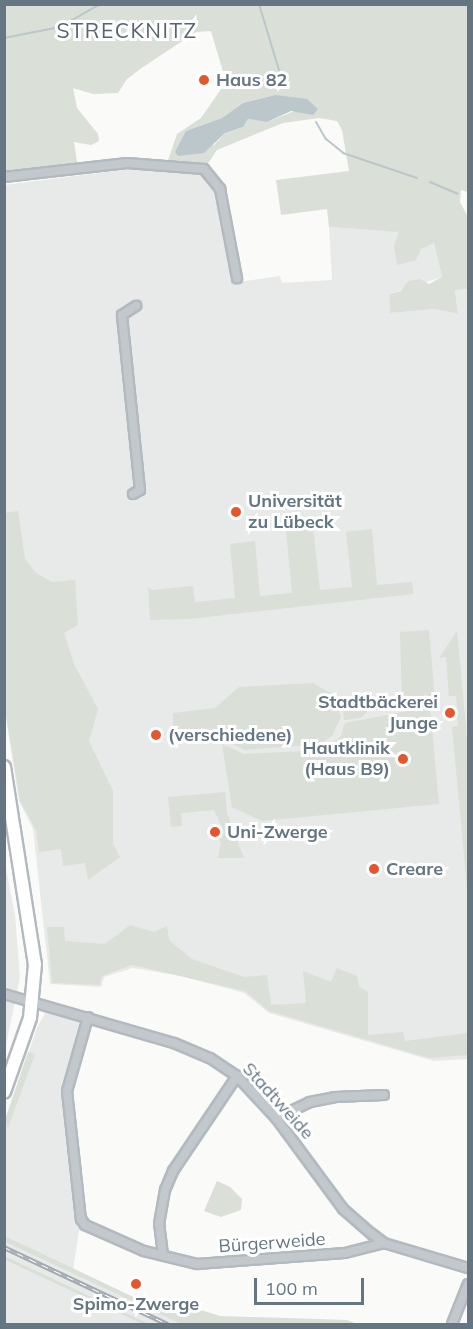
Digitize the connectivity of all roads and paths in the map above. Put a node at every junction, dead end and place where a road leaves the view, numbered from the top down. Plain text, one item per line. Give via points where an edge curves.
1 (4, 177) edge
2 (237, 278) dead end
3 (136, 306) dead end
4 (133, 494) dead end
5 (4, 767) edge
6 (7, 799) edge
7 (4, 994) edge
8 (31, 1001) junction
9 (88, 1017) junction
10 (4, 1070) edge
11 (237, 1076) junction
12 (4, 1092) edge
13 (384, 1095) dead end
14 (276, 1118) junction
15 (384, 1243) junction
16 (163, 1256) junction
17 (468, 1268) edge
18 (468, 1284) edge
19 (452, 1324) edge

1 - 2 street via 128,162 204,169 220,189
3 - 4 street via 122,315 140,490
5 - 6 main road
6 - 8 main road via 34,941
7 - 8 street, Stadtweide
8 - 9 street, Stadtweide
8 - 10 main road
8 - 12 main road via 30,1018
9 - 11 street, Stadtweide via 174,1043 210,1058
9 - 16 street, Bürgerweide via 67,1085 81,1219 86,1225
11 - 14 street, Stadtweide
11 - 16 street via 173,1171 165,1190 159,1224
13 - 14 street via 348,1094 318,1100
14 - 15 street, Stadtweide via 343,1209
15 - 16 street, Bürgerweide via 345,1253 243,1263 197,1264
15 - 17 street, Stadtweide
18 - 19 street

